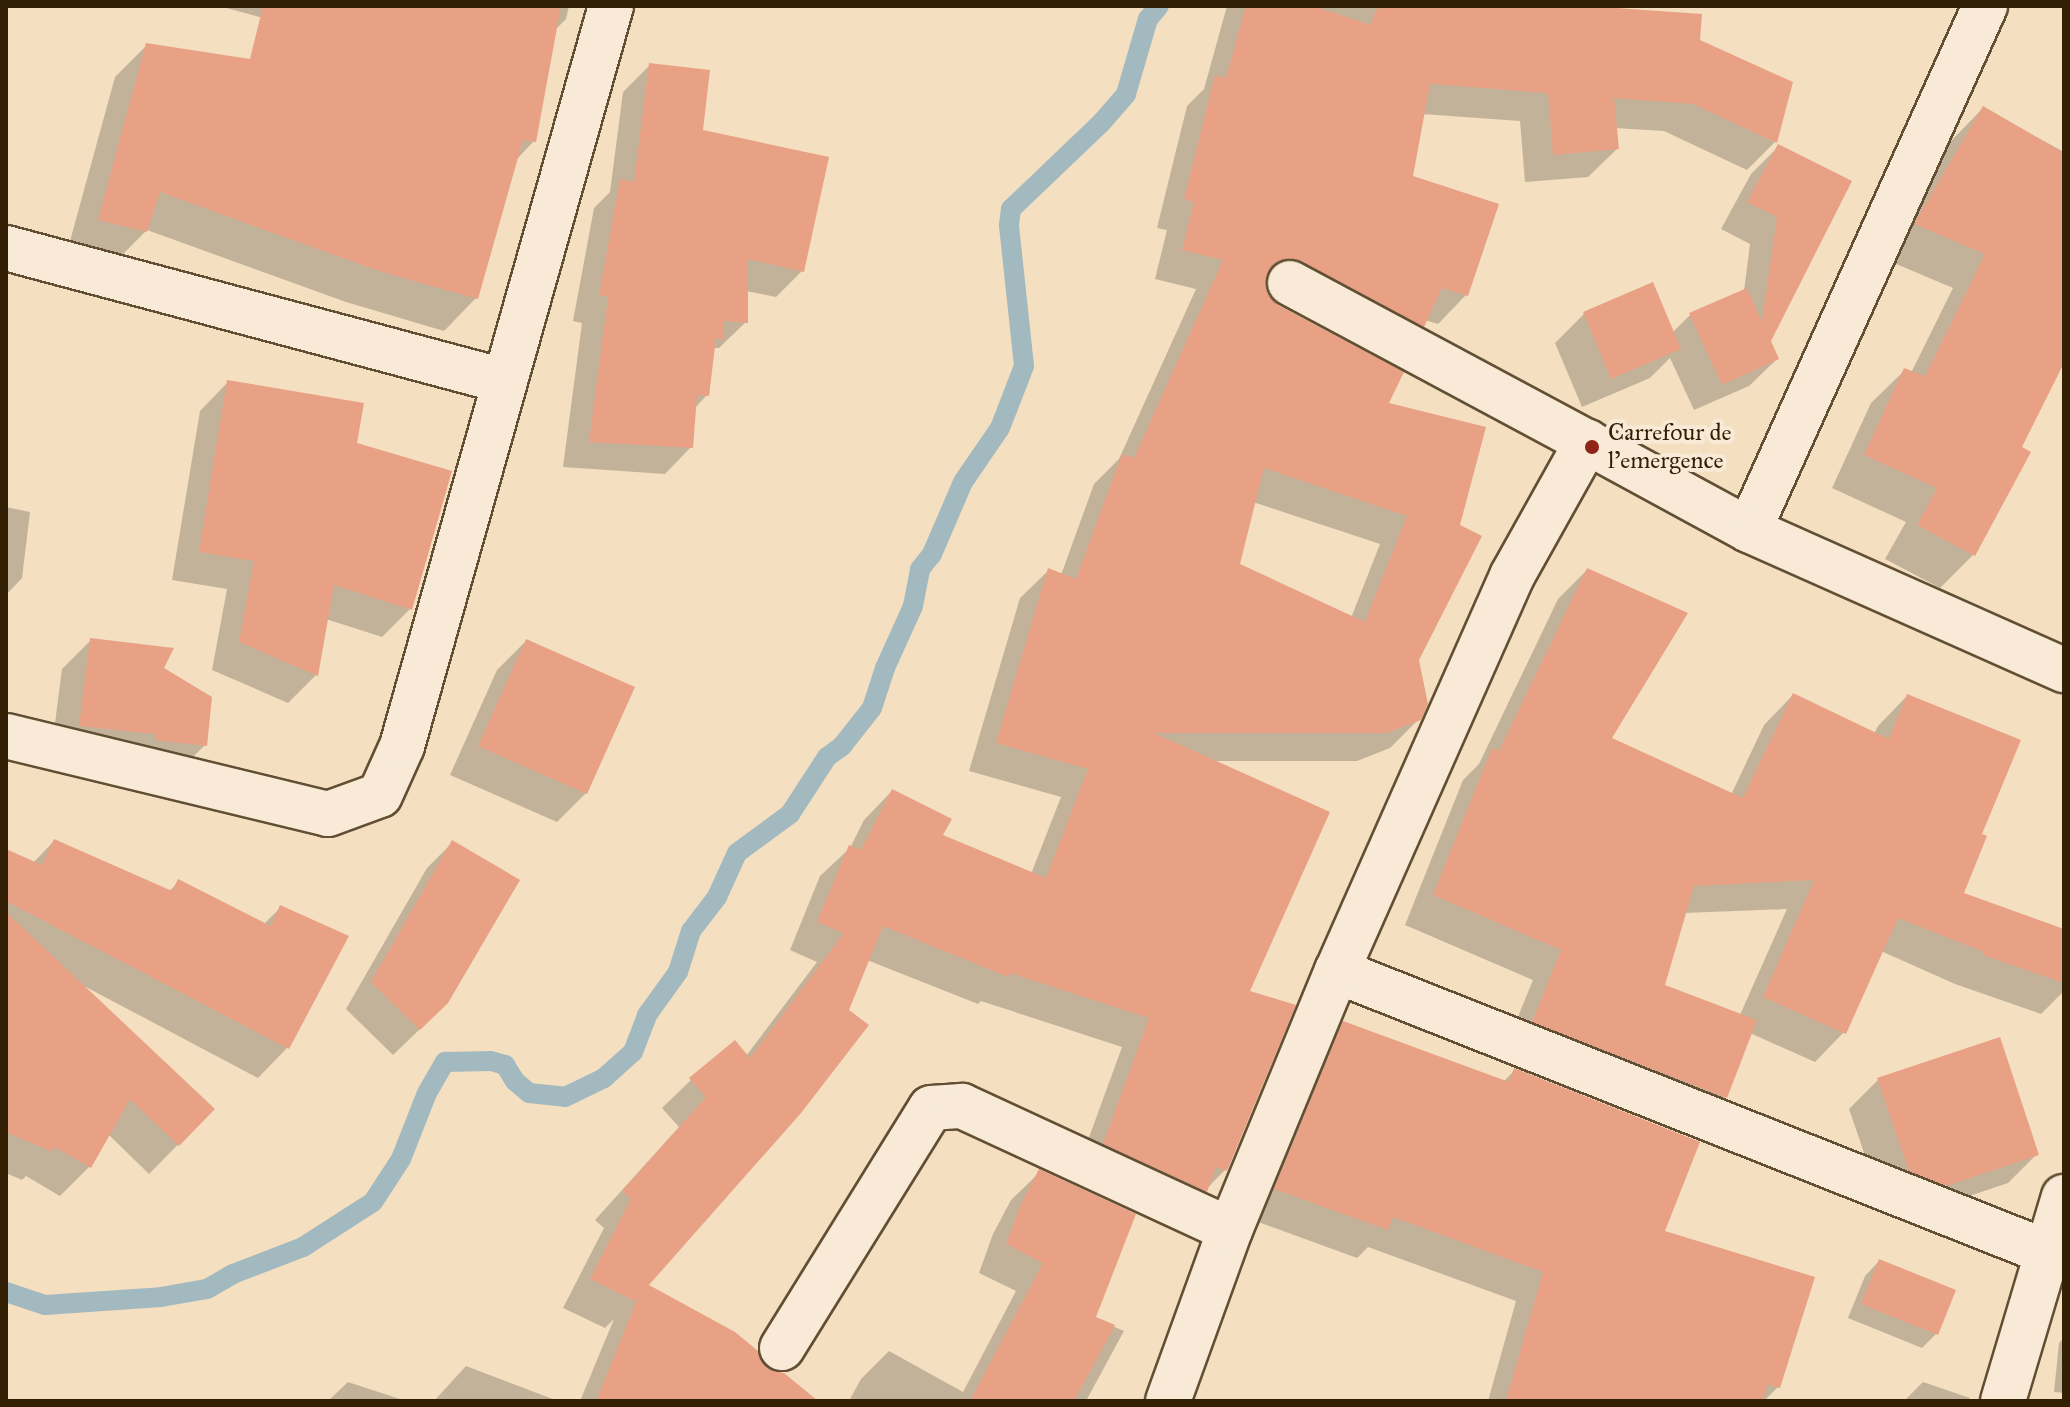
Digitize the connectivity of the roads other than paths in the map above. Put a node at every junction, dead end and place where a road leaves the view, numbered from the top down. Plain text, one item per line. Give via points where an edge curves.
1 (611, 6) edge
2 (1985, 6) edge
3 (6, 248) edge
4 (1290, 283) dead end
5 (504, 381) junction
6 (1587, 442) junction
7 (1749, 530) junction
8 (2064, 670) edge
9 (6, 736) edge
10 (1337, 971) junction
11 (2064, 1197) edge
12 (1230, 1230) junction
13 (2055, 1257) edge
14 (782, 1348) dead end
15 (1168, 1401) edge
16 (2003, 1401) edge

1 - 5 street
2 - 7 street
3 - 5 street
4 - 6 street
5 - 9 street via 402,746 380,795 328,814
6 - 7 street
6 - 10 street via 1512,576
7 - 8 street
10 - 12 street
10 - 13 street
11 - 13 street
12 - 14 street via 962,1106 931,1108
12 - 15 street
13 - 16 street

